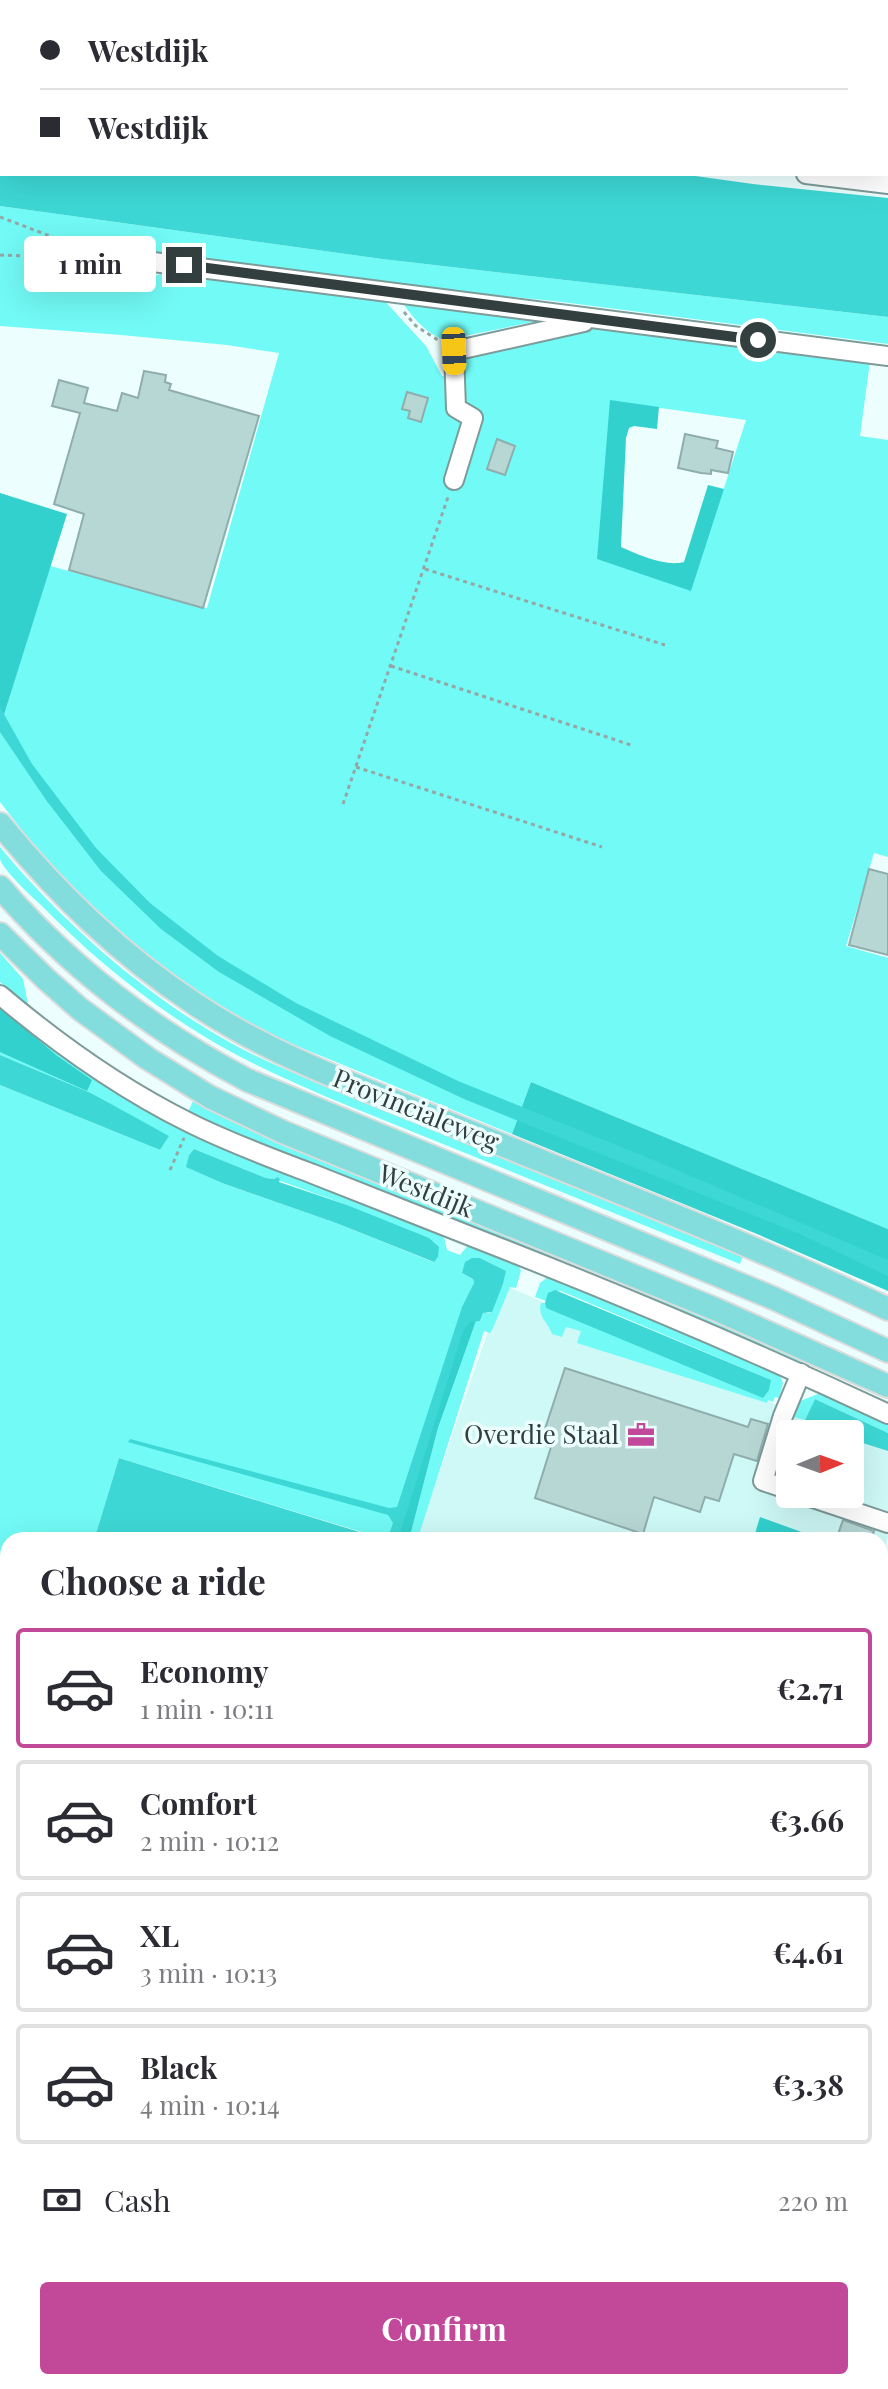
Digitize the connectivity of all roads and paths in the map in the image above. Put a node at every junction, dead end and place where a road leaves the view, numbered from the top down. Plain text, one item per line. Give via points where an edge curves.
1 (822, 176) edge
2 (888, 184) edge
3 (0, 217) edge
4 (0, 255) edge
5 (59, 258) junction
6 (153, 262) joint
7 (389, 293) junction
8 (598, 319) junction
9 (454, 351) junction
10 (888, 356) edge
11 (454, 480) joint
12 (423, 568) junction
13 (665, 645) dead end
14 (390, 666) junction
15 (634, 746) dead end
16 (356, 767) junction
17 (343, 804) dead end
18 (0, 824) edge
19 (602, 847) dead end
20 (0, 887) edge
21 (0, 934) edge
22 (0, 995) edge
23 (191, 1124) junction
24 (170, 1170) dead end
25 (888, 1309) edge
26 (888, 1351) edge
27 (801, 1373) junction
28 (888, 1386) edge
29 (888, 1414) edge
30 (782, 1420) edge
31 (776, 1439) edge
32 (776, 1485) edge
33 (843, 1508) edge
34 (885, 1522) edge

1 - 2 street
3 - 5 path via 50,236
4 - 5 path
5 - 6 path
6 - 7 street
7 - 8 street
7 - 9 path via 416,326
8 - 9 street
8 - 10 street
9 - 11 street via 456,408 473,418
11 - 12 path
12 - 13 path
12 - 14 path
14 - 15 path
14 - 16 path
16 - 17 path
16 - 19 path
18 - 25 main road, Provincialeweg via 95,928 197,1006 252,1038
20 - 26 main road, Provincialeweg via 104,987 212,1062
21 - 28 main road, Westdijk via 80,1009 210,1097
22 - 23 street, Westdijk via 61,1045
23 - 24 path
23 - 27 street, Westdijk
27 - 29 street, Westdijk
27 - 30 street
31 - 32 street via 763,1481
33 - 34 street

